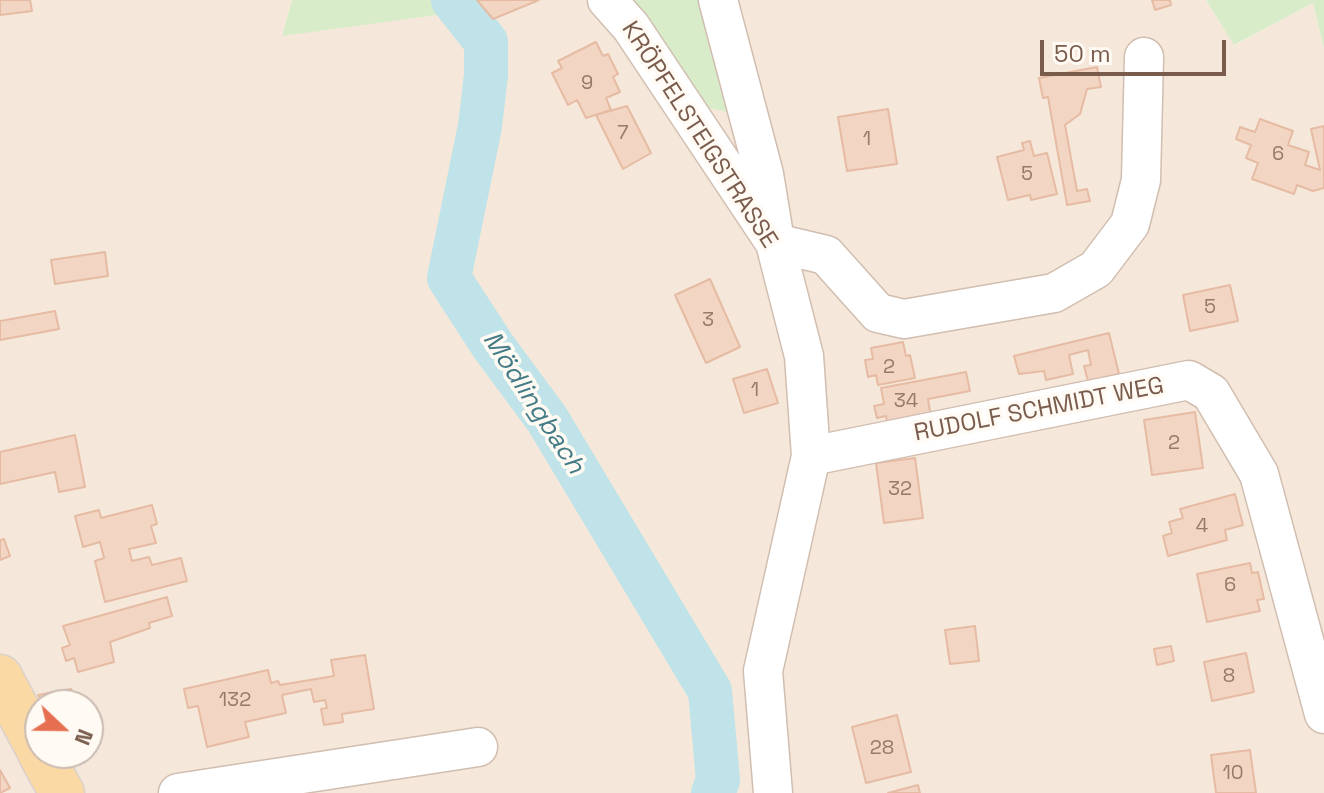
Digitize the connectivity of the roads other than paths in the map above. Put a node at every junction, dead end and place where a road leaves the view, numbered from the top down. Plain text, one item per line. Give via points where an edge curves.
1 (607, 0) edge
2 (718, 0) edge
3 (1144, 57) dead end
4 (775, 243) junction
5 (811, 456) junction
6 (0, 677) edge
7 (1324, 714) edge
8 (24, 723) edge
9 (478, 747) dead end
10 (49, 769) edge
11 (62, 793) edge
12 (178, 793) edge
13 (773, 793) edge

1 - 4 street, KRÖPFELSTEIGSTRASSE via 631,27
2 - 4 street via 764,174
3 - 4 street via 1141,180 1130,224 1096,269 1054,293 904,319 878,313 826,255
4 - 5 street, KRÖPFELSTEIGSTRASSE via 804,356
5 - 7 street, RUDOLF SCHMIDT WEG via 1189,380 1211,393 1259,474
5 - 13 street, KRÖPFELSTEIGSTRASSE via 763,671
6 - 8 main road
9 - 12 street
10 - 11 main road

